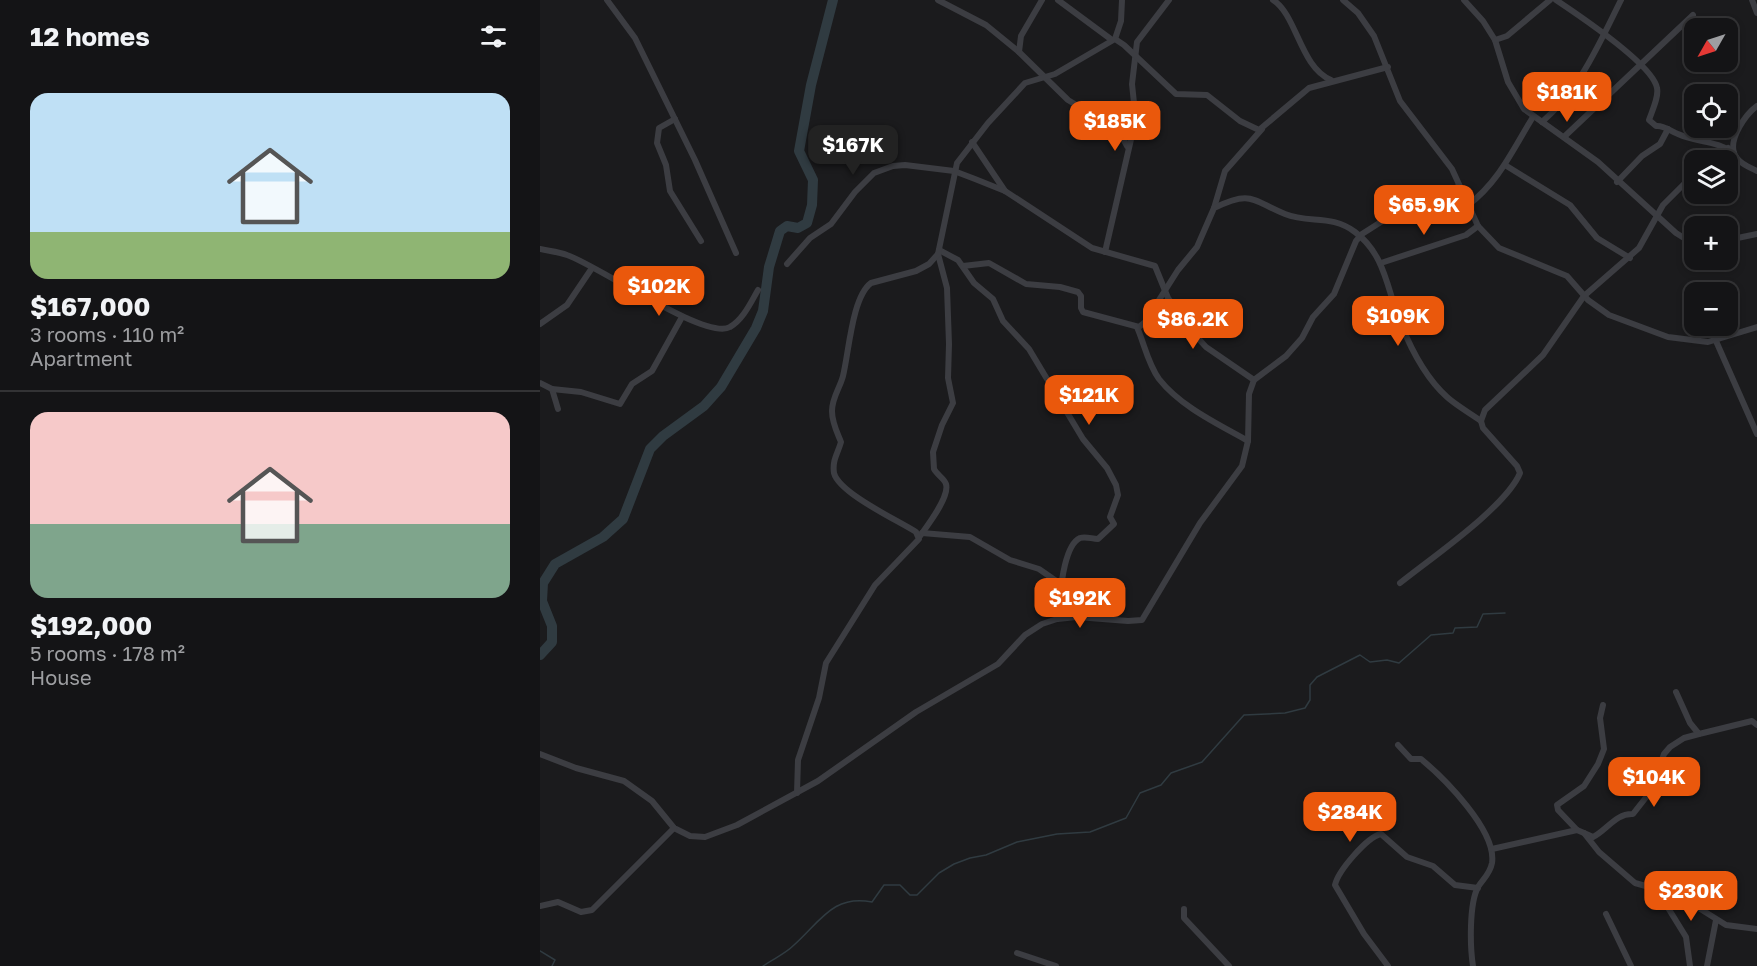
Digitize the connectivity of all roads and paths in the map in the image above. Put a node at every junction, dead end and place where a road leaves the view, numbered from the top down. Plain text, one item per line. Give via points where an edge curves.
1 (607, 0) edge
2 (938, 0) edge
3 (1042, 0) edge
4 (1058, 0) edge
5 (1122, 0) edge
6 (1169, 0) edge
7 (1273, 0) edge
8 (1343, 0) edge
9 (1464, 0) edge
10 (1550, 0) edge
11 (1556, 0) edge
12 (1621, 0) edge
13 (1752, 0) edge
14 (1757, 13) edge
15 (1693, 15) dead end
16 (1606, 34) junction
17 (1113, 40) junction
18 (1495, 40) junction
19 (1019, 52) junction
20 (1136, 56) junction
21 (1640, 65) junction
22 (1388, 67) junction
23 (1042, 76) junction
24 (1331, 80) junction
25 (1757, 106) edge
26 (1533, 117) junction
27 (675, 119) junction
28 (1542, 122) junction
29 (1262, 129) junction
30 (1668, 129) junction
31 (1565, 136) junction
32 (972, 142) junction
33 (1728, 148) junction
34 (1128, 149) junction
35 (1725, 150) edge
36 (1730, 150) edge
37 (1734, 150) edge
38 (1738, 157) edge
39 (1505, 165) junction
40 (954, 171) junction
41 (1757, 171) edge
42 (1617, 182) junction
43 (1684, 184) edge
44 (1459, 186) junction
45 (1005, 191) junction
46 (1468, 205) junction
47 (1214, 208) junction
48 (1658, 215) junction
49 (1478, 226) junction
50 (1757, 234) edge
51 (1360, 236) junction
52 (1684, 238) edge
53 (1738, 238) edge
54 (701, 241) dead end
55 (540, 249) edge
56 (938, 252) junction
57 (1106, 252) junction
58 (736, 253) dead end
59 (1630, 258) junction
60 (1381, 263) junction
61 (787, 264) dead end
62 (963, 266) junction
63 (592, 267) junction
64 (758, 290) dead end
65 (1165, 291) junction
66 (1584, 296) junction
67 (682, 317) junction
68 (540, 324) edge
69 (1137, 327) junction
70 (1757, 327) edge
71 (1716, 341) junction
72 (1254, 380) junction
73 (540, 383) edge
74 (552, 389) junction
75 (558, 409) dead end
76 (1481, 421) junction
77 (1757, 435) edge
78 (1248, 441) junction
79 (921, 535) junction
80 (1400, 583) dead end
81 (1062, 585) junction
82 (1057, 619) junction
83 (1676, 692) dead end
84 (1603, 705) dead end
85 (1757, 724) edge
86 (1699, 734) junction
87 (1398, 745) dead end
88 (540, 754) edge
89 (797, 793) junction
90 (674, 828) junction
91 (1580, 831) junction
92 (1492, 849) junction
93 (1478, 888) junction
94 (1657, 890) junction
95 (540, 906) edge
96 (1184, 909) dead end
97 (1606, 914) dead end
98 (1716, 920) junction
99 (1757, 929) edge
100 (1017, 953) dead end
101 (1056, 966) edge
102 (1229, 966) edge
103 (1388, 966) edge
104 (1473, 966) edge
105 (1631, 966) edge
106 (1690, 966) edge
107 (1707, 966) edge

1 - 27 street via 635,38
2 - 19 street via 986,25
3 - 19 street via 1021,36
4 - 17 street
5 - 17 street via 1121,21
6 - 20 street via 1137,42
7 - 24 street via 1315,68
8 - 22 street via 1366,23
9 - 18 street
10 - 18 street via 1516,29
11 - 16 street
12 - 16 street
13 - 14 street
15 - 21 street
16 - 21 street
16 - 28 street via 1575,87
17 - 20 street
17 - 23 street via 1055,74
18 - 26 street via 1515,97
19 - 23 street
20 - 29 street via 1176,94 1207,94 1251,128
20 - 34 street
21 - 30 street via 1657,87 1649,120
21 - 31 street
22 - 24 street
22 - 44 street via 1400,102 1452,170
23 - 32 street via 1025,83
23 - 34 street via 1068,100 1119,131
24 - 29 street via 1300,92
25 - 37 street via 1749,112 1737,134
26 - 28 street
26 - 39 street
27 - 54 street via 659,128 657,147 666,165 670,191
27 - 58 street
28 - 31 street
29 - 47 street via 1225,171
30 - 33 street
30 - 42 street via 1660,144
31 - 42 street
32 - 40 street
32 - 45 street
33 - 35 street
33 - 36 street
34 - 57 street
38 - 41 street
39 - 46 street via 1490,187
39 - 59 street via 1570,205 1598,238
40 - 45 street
40 - 56 street
40 - 61 street via 905,165 879,169 831,224 810,238
42 - 48 street
43 - 48 street
44 - 46 street
44 - 51 street via 1384,220
45 - 57 street via 1079,241
46 - 49 street
47 - 51 street via 1234,199 1254,198 1295,217 1328,219
47 - 65 street via 1197,248
48 - 52 street
48 - 59 street via 1646,239
49 - 60 street via 1466,236
49 - 66 street via 1499,248 1567,276
50 - 53 street
51 - 60 street
51 - 72 street via 1334,294 1310,321 1302,338 1286,356
55 - 63 street via 568,255
56 - 62 street via 952,255
56 - 79 street via 947,288 948,378 953,402 933,454 934,470 947,489
56 - 79 street via 929,264 916,271 880,279 866,287 832,404 833,424 841,442 834,458 837,479 851,493
57 - 65 street via 1155,266
59 - 66 street
60 - 76 street via 1412,348 1447,397
62 - 69 street via 989,263 1026,284 1078,292 1083,312
62 - 81 street via 1029,349 1083,439 1116,485 1117,499 1110,517 1112,529 1098,539 1082,537 1072,544
63 - 67 street
63 - 68 street via 567,305
64 - 67 street via 730,327 714,330
65 - 69 street via 1145,322
65 - 72 street via 1206,347
66 - 71 street via 1609,315 1668,337
66 - 76 street via 1554,343 1493,400
67 - 74 street via 652,371 632,384 620,404 581,392
69 - 78 street via 1155,372 1167,387 1195,410
70 - 71 street
71 - 77 street
72 - 78 street via 1249,394
73 - 74 street
74 - 75 street
76 - 80 street via 1520,473 1484,517
78 - 82 street via 1237,476 1200,523 1145,618
79 - 81 street via 970,537 1010,560 1040,569
79 - 89 street via 916,545 874,585 826,663 798,760
81 - 82 street
82 - 89 street via 1033,629 998,664 916,712
83 - 86 street
84 - 91 street via 1600,718 1604,748 1598,764 1584,786 1557,805
85 - 86 street via 1744,721 1735,727
86 - 91 street via 1670,747 1651,791 1633,814 1593,837
87 - 92 street via 1411,759 1427,764 1459,797 1476,818
88 - 90 street via 633,786 652,801
89 - 90 street via 711,835 695,838
90 - 95 street via 592,910 582,912 558,902
91 - 92 street
91 - 94 street via 1628,879
92 - 93 street via 1491,870
93 - 103 street via 1455,885 1433,866 1407,856 1381,834 1371,839 1335,885
93 - 104 street via 1472,918
94 - 98 street via 1683,897
94 - 106 street via 1686,937
96 - 102 street via 1184,918
97 - 105 street
98 - 99 street via 1732,927
98 - 107 street
100 - 101 street

